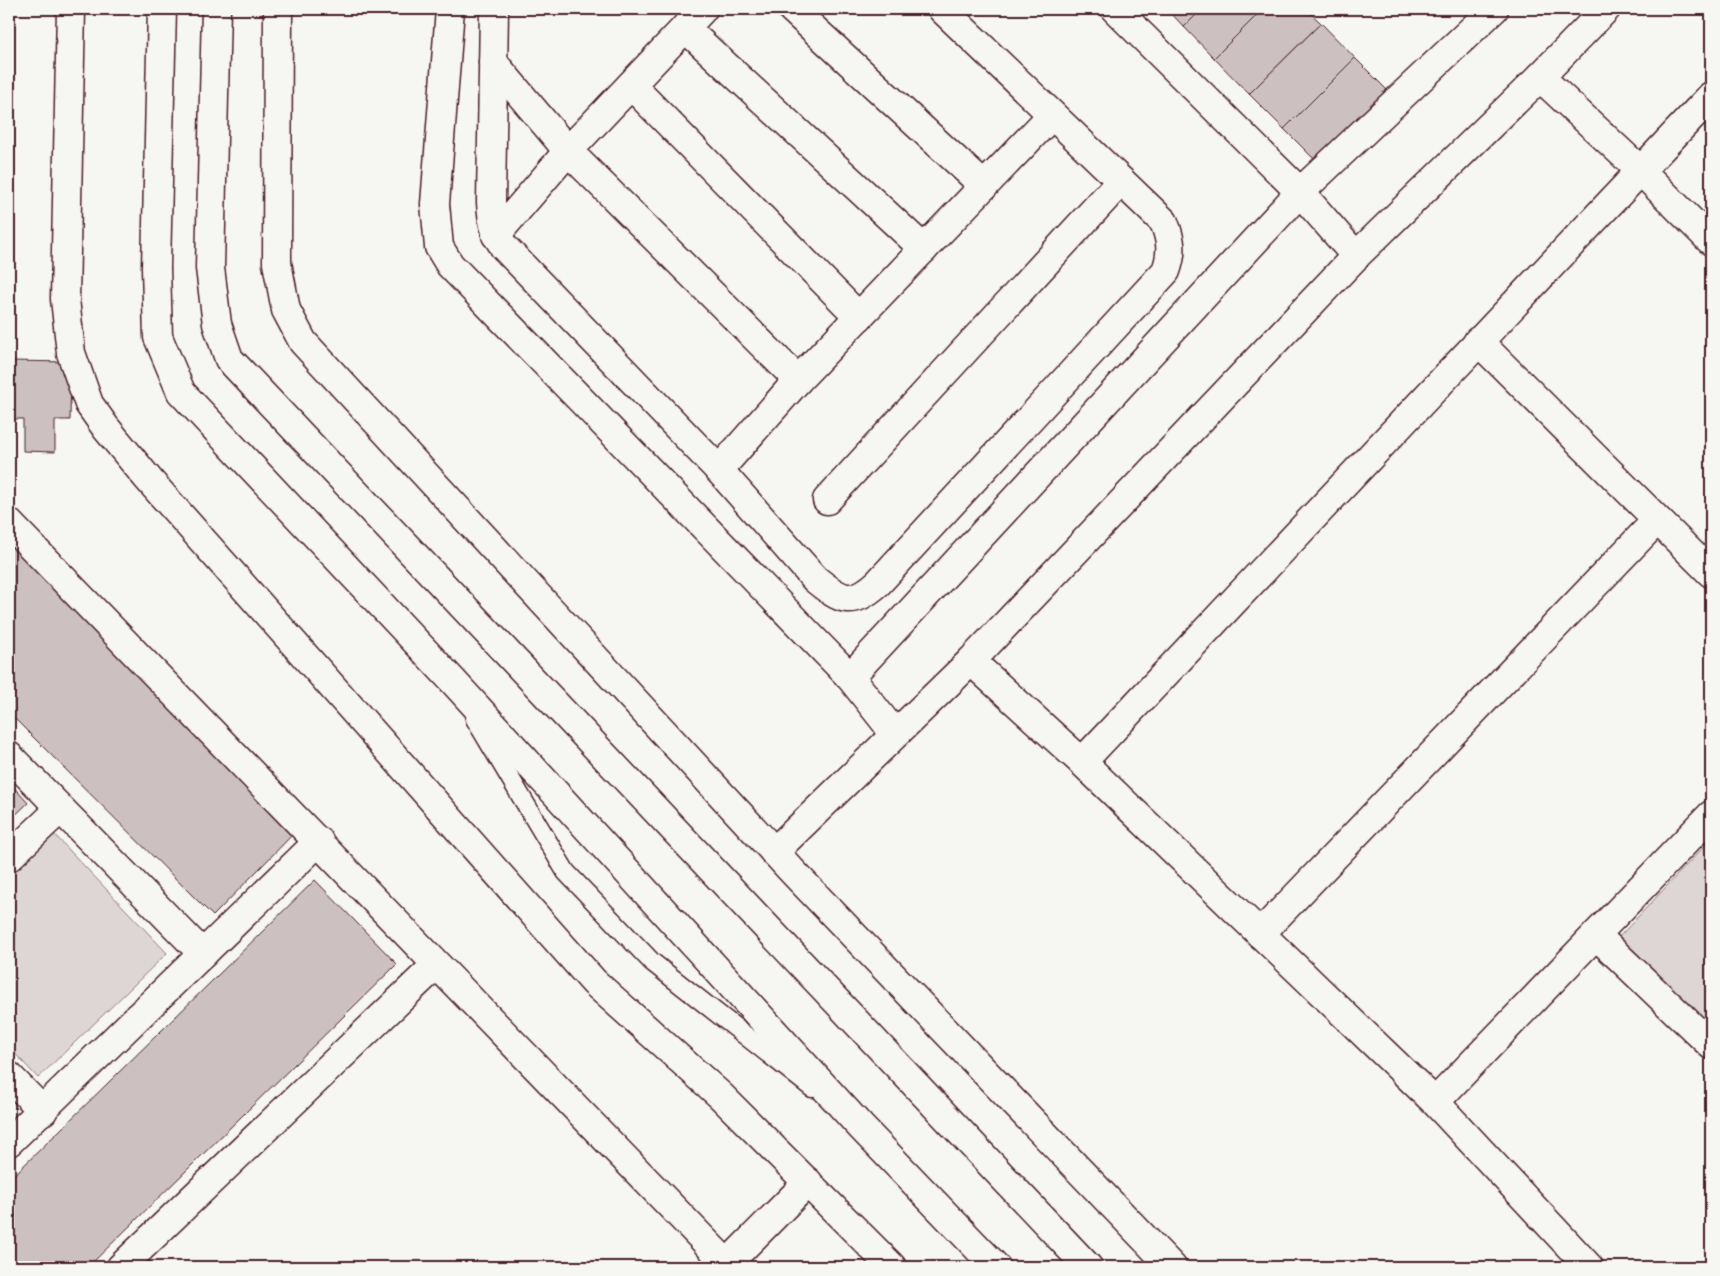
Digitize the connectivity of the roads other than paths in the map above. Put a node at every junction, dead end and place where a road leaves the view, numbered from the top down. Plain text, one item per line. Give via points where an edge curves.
1 (71, 9) edge
2 (162, 9) edge
3 (216, 9) edge
4 (278, 9) edge
5 (450, 9) edge
6 (494, 9) edge
7 (792, 9) edge
8 (942, 9) edge
9 (1114, 9) edge
10 (1606, 9) edge
11 (1480, 14) edge
12 (694, 18) edge
13 (493, 62) junction
14 (1540, 78) junction
15 (631, 85) junction
16 (1711, 96) edge
17 (1052, 115) junction
18 (568, 151) junction
19 (1641, 171) junction
20 (1121, 181) junction
21 (984, 186) junction
22 (1300, 192) junction
23 (496, 235) junction
24 (1711, 241) edge
25 (924, 249) junction
26 (1356, 256) junction
27 (859, 317) junction
28 (1478, 342) junction
29 (798, 380) junction
30 (719, 470) junction
31 (827, 500) dead end
32 (1657, 520) junction
33 (9, 523) edge
34 (1711, 573) edge
35 (971, 661) junction
36 (850, 677) junction
37 (452, 680) junction
38 (895, 734) junction
39 (9, 756) edge
40 (1082, 762) junction
41 (60, 809) junction
42 (1711, 816) edge
43 (319, 842) junction
44 (774, 852) junction
45 (9, 857) edge
46 (1260, 934) junction
47 (1596, 935) junction
48 (203, 954) junction
49 (436, 965) junction
50 (1711, 1045) edge
51 (9, 1076) edge
52 (1435, 1102) junction
53 (43, 1111) junction
54 (861, 1128) junction
55 (9, 1142) edge
56 (808, 1182) junction
57 (727, 1266) edge
58 (121, 1267) edge
59 (892, 1267) edge
60 (996, 1267) edge
61 (1088, 1267) edge
62 (1172, 1267) edge
63 (1589, 1267) edge

1 - 56 street via 65,299 71,353 89,404 149,480 594,982 721,1096
2 - 37 street via 156,268 158,337 181,392
3 - 61 street via 210,268 217,324 229,359
4 - 44 street via 277,263 286,310 303,342
5 - 36 street via 435,204 438,247 450,265
6 - 13 street
7 - 21 street
8 - 17 street
9 - 22 street
10 - 14 street
11 - 22 street
12 - 15 street
12 - 25 street
13 - 18 street
13 - 23 street via 491,202
14 - 19 street
14 - 26 street
15 - 18 street
15 - 27 street
16 - 19 street
17 - 20 street
17 - 21 street
18 - 23 street
18 - 29 street
19 - 24 street
19 - 28 street
20 - 30 street via 1164,222 1171,248 1166,271 864,595 848,600 833,594 815,579
20 - 31 street
21 - 25 street
22 - 26 street
22 - 36 street
23 - 30 street
25 - 27 street
26 - 35 street
27 - 29 street
28 - 32 street
28 - 40 street
29 - 30 street
32 - 34 street
32 - 46 street
33 - 43 street
35 - 38 street
35 - 40 street
36 - 38 street
37 - 54 street
37 - 54 lane via 566,872 652,962
38 - 44 street
39 - 41 street
40 - 46 street
41 - 45 street
41 - 48 street
42 - 47 street
43 - 48 street
43 - 49 street
44 - 62 street
46 - 52 street
47 - 50 street
47 - 52 street
48 - 53 street
49 - 57 street
49 - 58 street
51 - 53 street
52 - 63 street
53 - 55 street
54 - 60 street
56 - 57 street
56 - 59 street

